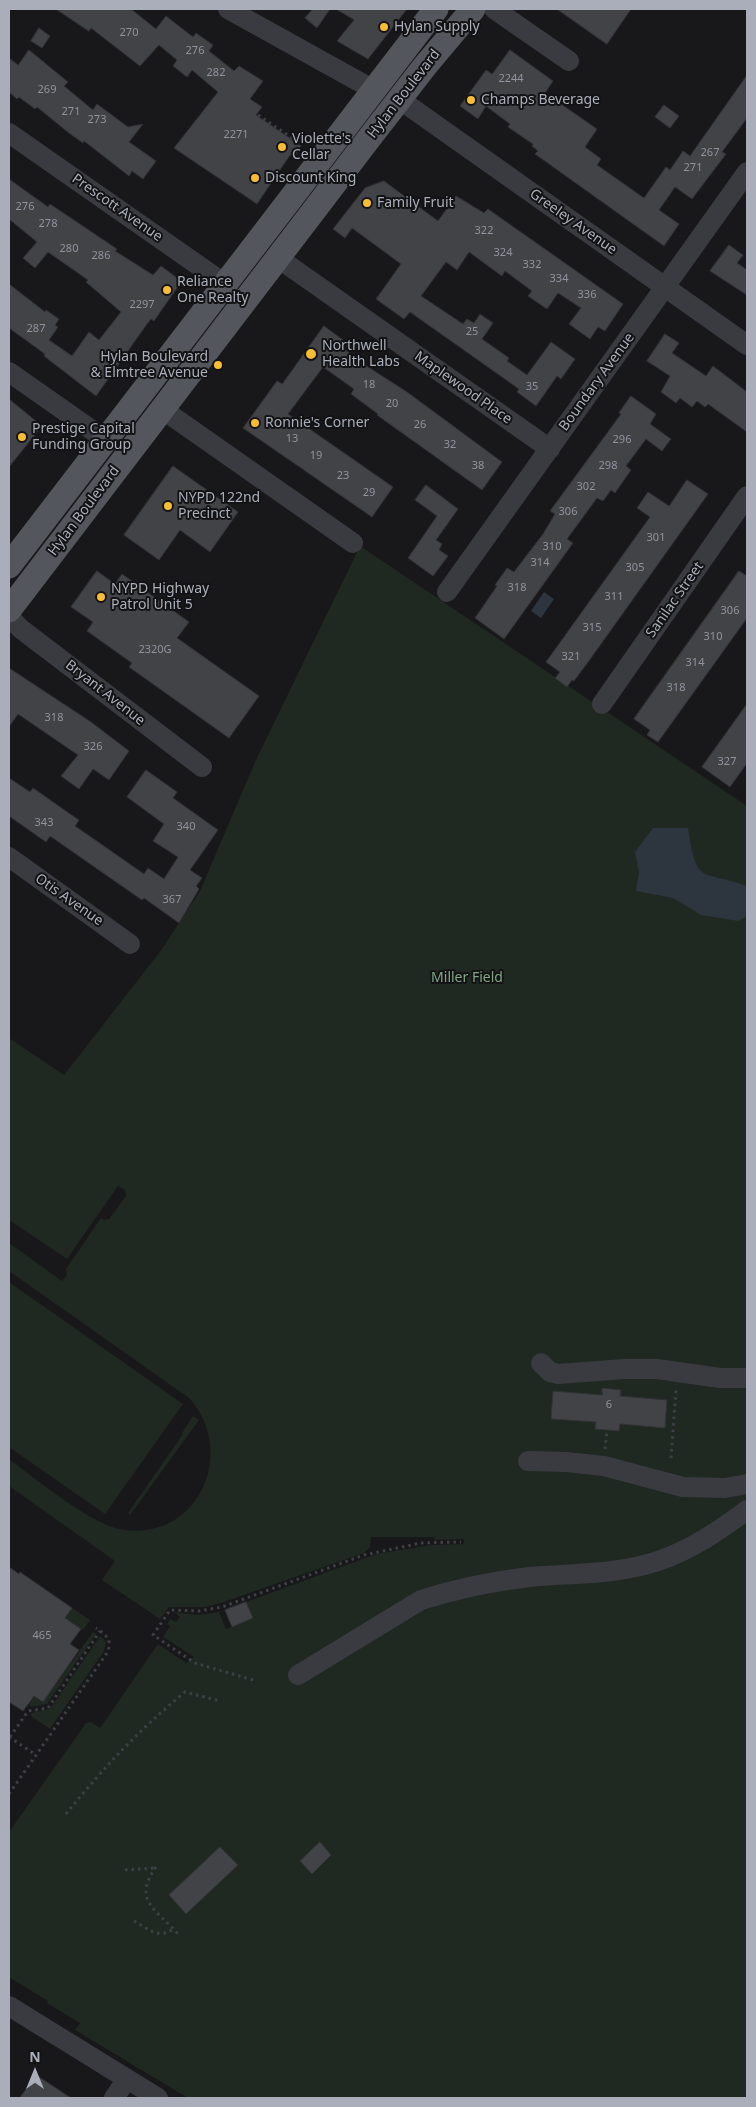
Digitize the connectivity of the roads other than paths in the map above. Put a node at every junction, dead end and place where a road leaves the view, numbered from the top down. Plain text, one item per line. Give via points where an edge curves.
1 (228, 9) edge
2 (436, 9) edge
3 (473, 9) edge
4 (494, 9) edge
5 (569, 61) dead end
6 (374, 90) junction
7 (400, 99) junction
8 (9, 132) edge
9 (747, 172) edge
10 (278, 258) junction
11 (225, 284) junction
12 (665, 287) junction
13 (747, 345) edge
14 (9, 372) edge
15 (162, 409) junction
16 (106, 440) junction
17 (550, 449) junction
18 (747, 496) edge
19 (56, 505) junction
20 (78, 520) junction
21 (353, 543) dead end
22 (9, 566) edge
23 (447, 592) dead end
24 (9, 610) edge
25 (9, 617) edge
26 (602, 704) dead end
27 (202, 767) dead end
28 (9, 857) edge
29 (130, 944) dead end
30 (541, 1363) dead end
31 (747, 1378) edge
32 (528, 1461) dead end
33 (747, 1484) edge
34 (747, 1510) edge
35 (298, 1675) dead end
36 (9, 2006) edge
37 (127, 2079) junction
38 (114, 2098) edge
39 (158, 2098) edge

1 - 6 street
2 - 6 main road, Hylan Boulevard
3 - 7 main road, Hylan Boulevard
4 - 5 street
6 - 11 main road, Hylan Boulevard
7 - 10 main road, Hylan Boulevard
7 - 12 street, Greeley Avenue
8 - 11 street, Prescott Avenue
9 - 12 street, Boundary Avenue
10 - 15 main road, Hylan Boulevard
10 - 17 street, Maplewood Place
11 - 16 main road, Hylan Boulevard
12 - 13 street, Greeley Avenue
12 - 17 street, Boundary Avenue
14 - 16 street
15 - 20 main road, Hylan Boulevard
15 - 21 street
16 - 19 main road, Hylan Boulevard
17 - 23 street, Boundary Avenue
18 - 26 street, Sanilac Street
19 - 20 main road
19 - 22 main road, Hylan Boulevard
20 - 24 main road, Hylan Boulevard
25 - 27 street, Bryant Avenue
28 - 29 street, Otis Avenue
30 - 31 street via 550,1372 558,1374 657,1369 720,1378
32 - 33 street via 604,1466 684,1487 725,1488
34 - 35 street via 694,1545 658,1561 618,1571 527,1577 421,1600
36 - 37 street
37 - 38 street
37 - 39 street

